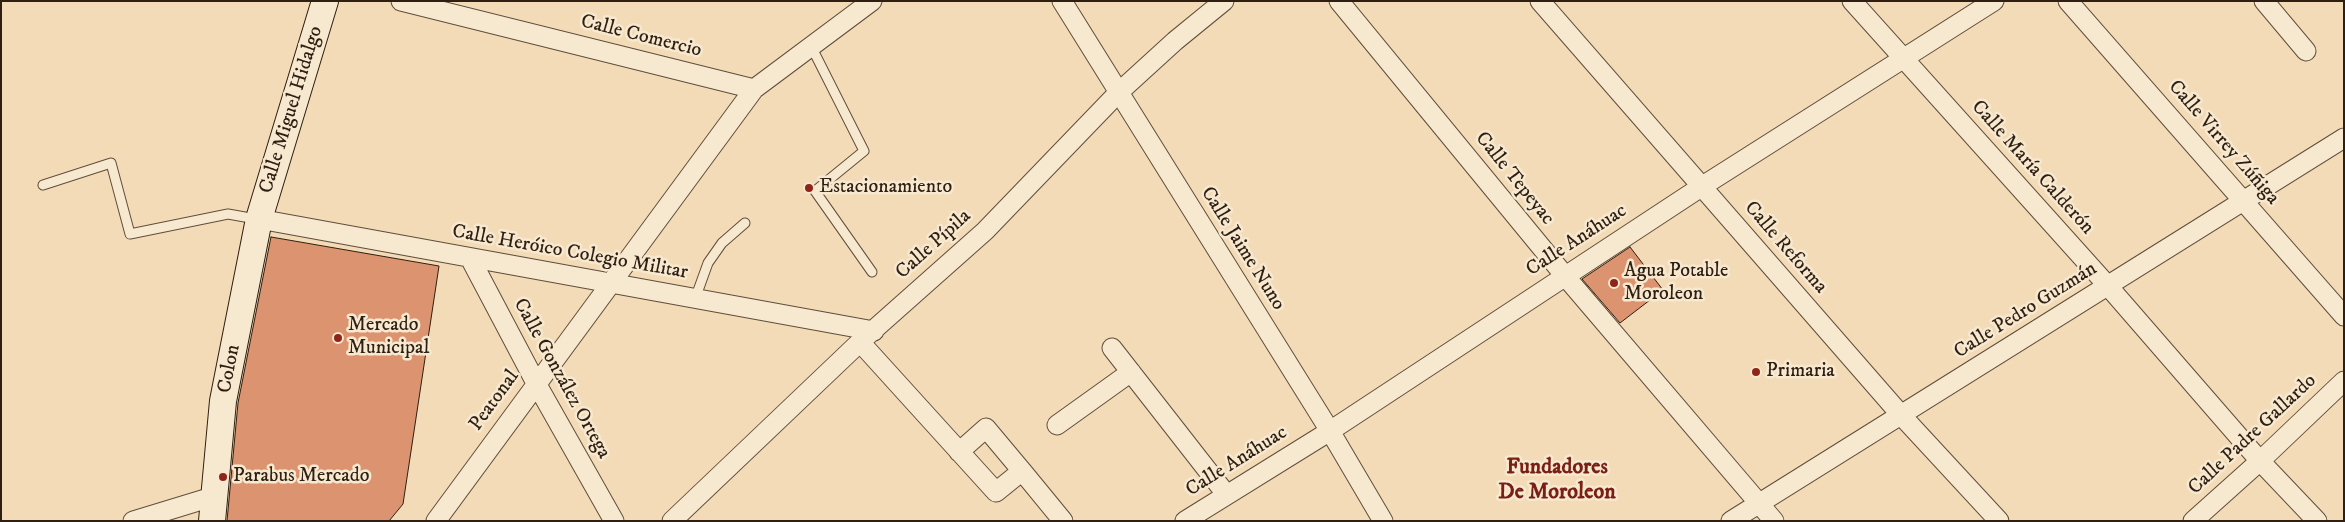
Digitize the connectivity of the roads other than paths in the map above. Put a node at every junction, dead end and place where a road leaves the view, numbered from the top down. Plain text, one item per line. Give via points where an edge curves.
1 (325, 1) edge
2 (402, 1) edge
3 (872, 1) edge
4 (1062, 1) edge
5 (1224, 1) edge
6 (1339, 1) edge
7 (1540, 1) edge
8 (1852, 1) edge
9 (1994, 1) edge
10 (2068, 1) edge
11 (2264, 1) edge
12 (811, 46) junction
13 (2306, 51) dead end
14 (1904, 59) junction
15 (754, 88) junction
16 (1118, 93) junction
17 (2344, 138) edge
18 (43, 184) dead end
19 (1701, 187) junction
20 (2244, 200) junction
21 (259, 219) junction
22 (745, 223) dead end
23 (470, 258) junction
24 (872, 272) dead end
25 (1565, 276) junction
26 (609, 284) junction
27 (2108, 286) junction
28 (695, 299) junction
29 (2344, 316) edge
30 (867, 336) junction
31 (1112, 348) dead end
32 (1131, 372) junction
33 (2344, 381) edge
34 (536, 384) junction
35 (1901, 415) junction
36 (1057, 425) dead end
37 (1330, 431) junction
38 (960, 452) junction
39 (2260, 461) junction
40 (1022, 471) junction
41 (1226, 494) junction
42 (1759, 503) junction
43 (214, 508) edge
44 (133, 521) edge
45 (436, 521) edge
46 (614, 521) edge
47 (672, 521) edge
48 (1063, 521) edge
49 (1185, 521) edge
50 (1383, 521) edge
51 (1731, 521) edge
52 (1774, 521) edge
53 (1999, 521) edge
54 (2193, 521) edge
55 (2317, 521) edge

1 - 21 street, Calle Miguel Hidalgo
2 - 15 street, Calle Comercio
3 - 12 street, Peatonal
4 - 16 street, Calle Jaime Nuno
5 - 16 street, Calle Pípila
6 - 25 street, Calle Tepeyac
7 - 19 street, Calle Reforma
8 - 14 street, Calle María Calderón
9 - 14 street, Calle Anáhuac
10 - 20 street, Calle Virrey Zúñiga
11 - 13 street
12 - 15 street, Peatonal
12 - 24 lane via 864,151 815,191
14 - 19 street, Calle Anáhuac
14 - 27 street, Calle María Calderón
15 - 26 street, Peatonal
16 - 30 street, Calle Pípila via 985,231
16 - 37 street, Calle Jaime Nuno
17 - 20 street, Calle Pedro Guzmán
18 - 21 lane via 111,163 130,234 228,214
19 - 25 street, Calle Anáhuac
19 - 35 street, Calle Reforma
20 - 27 street, Calle Pedro Guzmán
20 - 29 street, Calle Virrey Zúñiga
21 - 23 street, Calle Heróico Colegio Militar
21 - 43 street, Colon via 224,401
22 - 28 lane via 722,243 708,263
23 - 26 street, Calle Heróico Colegio Militar
23 - 34 street, Calle González Ortega
25 - 37 street, Calle Anáhuac
25 - 42 street, Calle Tepeyac
26 - 28 street, Calle Heróico Colegio Militar
26 - 34 street, Peatonal
27 - 35 street, Calle Pedro Guzmán
27 - 39 street, Calle María Calderón
28 - 30 street, Calle Heróico Colegio Militar
30 - 38 street
30 - 47 street, Calle Pípila
31 - 32 street
32 - 36 street
32 - 41 street
33 - 39 street, Calle Padre Gallardo
34 - 45 street, Peatonal
34 - 46 street, Calle González Ortega
35 - 42 street, Calle Pedro Guzmán
35 - 53 street, Calle Reforma
37 - 41 street, Calle Anáhuac
37 - 50 street, Calle Jaime Nuno
38 - 40 street via 996,492
38 - 40 street via 986,428
39 - 54 street, Calle Padre Gallardo
39 - 55 street, Calle María Calderón
40 - 48 street
41 - 49 street, Calle Anáhuac
42 - 51 street, Calle Pedro Guzmán
42 - 52 street, Calle Tepeyac
43 - 44 street

